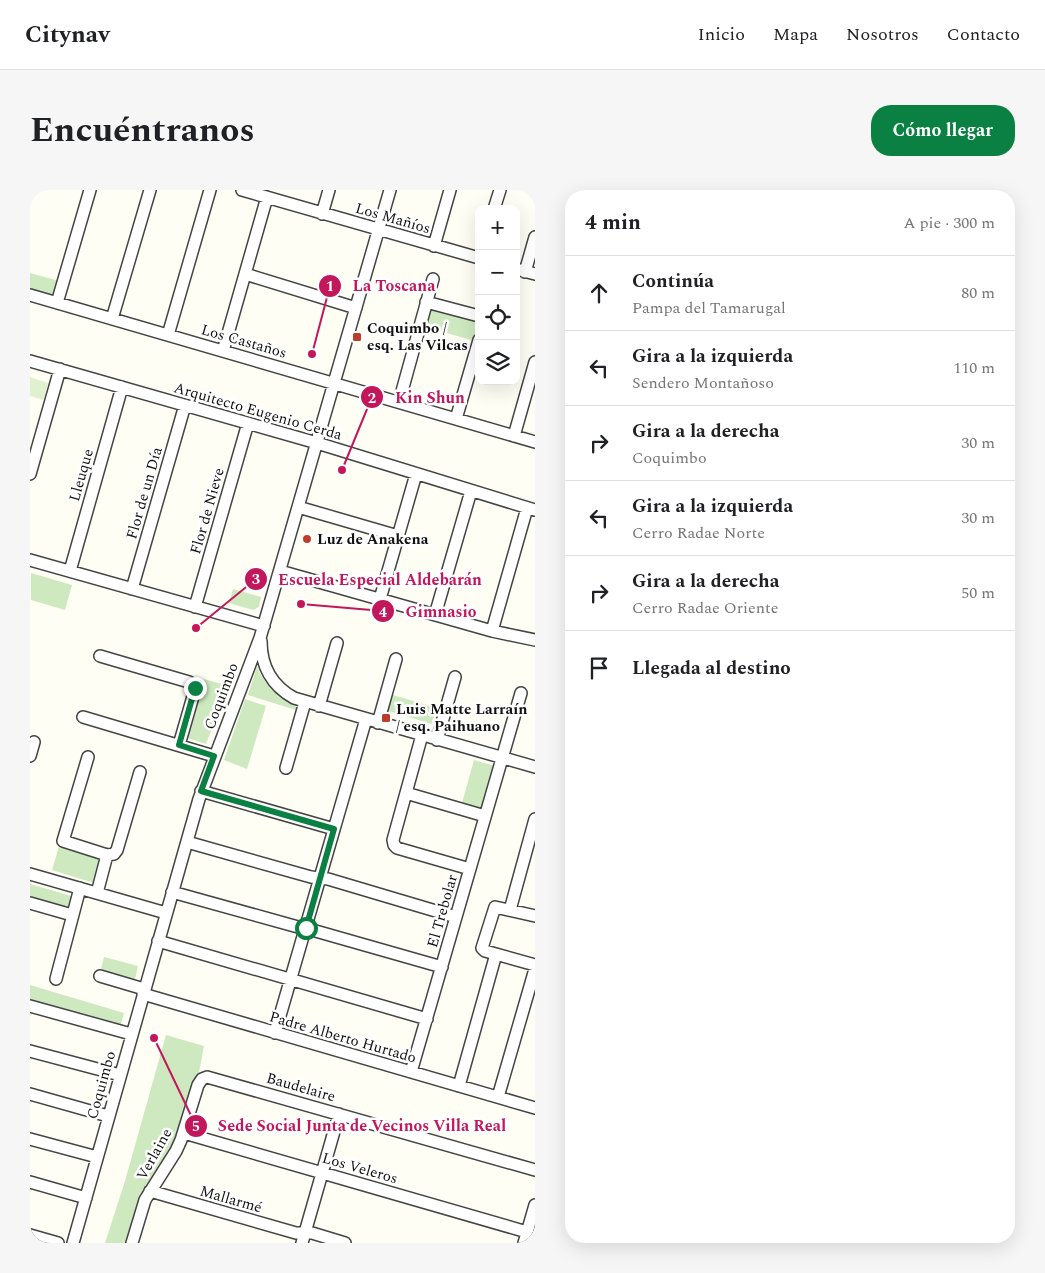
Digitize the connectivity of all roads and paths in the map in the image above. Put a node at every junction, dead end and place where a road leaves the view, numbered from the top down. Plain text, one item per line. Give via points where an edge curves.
1 (90, 190) edge
2 (150, 190) edge
3 (210, 190) edge
4 (242, 190) edge
5 (329, 190) edge
6 (390, 190) edge
7 (450, 190) edge
8 (500, 190) edge
9 (275, 196) edge
10 (495, 205) edge
11 (322, 214) junction
12 (379, 230) junction
13 (535, 238) edge
14 (434, 246) junction
15 (475, 257) edge
16 (525, 272) edge
17 (245, 274) junction
18 (433, 278) dead end
19 (30, 295) edge
20 (57, 302) junction
21 (426, 302) junction
22 (356, 308) junction
23 (475, 315) edge
24 (112, 319) junction
25 (168, 335) junction
26 (223, 351) junction
27 (475, 354) edge
28 (30, 361) edge
29 (535, 362) edge
30 (60, 370) junction
31 (334, 384) junction
32 (122, 387) junction
33 (399, 402) junction
34 (185, 405) junction
35 (456, 419) junction
36 (248, 424) junction
37 (514, 436) junction
38 (535, 442) edge
39 (317, 443) junction
40 (30, 474) edge
41 (416, 474) junction
42 (471, 491) junction
43 (298, 507) junction
44 (531, 509) edge
45 (398, 536) junction
46 (30, 560) edge
47 (70, 571) junction
48 (280, 571) junction
49 (132, 589) junction
50 (380, 599) junction
51 (194, 607) junction
52 (435, 615) junction
53 (492, 631) junction
54 (262, 632) junction
55 (535, 640) edge
56 (337, 643) dead end
57 (100, 656) dead end
58 (396, 660) dead end
59 (455, 677) dead end
60 (521, 694) dead end
61 (305, 702) junction
62 (319, 706) junction
63 (83, 717) dead end
64 (366, 720) junction
65 (378, 723) junction
66 (422, 735) junction
67 (438, 740) junction
68 (34, 742) dead end
69 (179, 745) junction
70 (30, 756) edge
71 (214, 756) junction
72 (88, 757) dead end
73 (502, 758) junction
74 (535, 767) edge
75 (286, 768) dead end
76 (140, 772) dead end
77 (201, 791) junction
78 (406, 794) junction
79 (485, 816) junction
80 (535, 819) edge
81 (334, 829) junction
82 (187, 842) junction
83 (107, 855) junction
84 (470, 869) junction
85 (30, 874) edge
86 (320, 878) junction
87 (80, 888) junction
88 (172, 892) junction
89 (97, 893) junction
90 (30, 903) edge
91 (510, 910) junction
92 (166, 913) junction
93 (72, 915) junction
94 (535, 916) edge
95 (456, 917) junction
96 (306, 928) junction
97 (158, 941) junction
98 (496, 954) junction
99 (535, 965) edge
100 (442, 967) junction
101 (535, 969) edge
102 (100, 976) dead end
103 (56, 979) dead end
104 (290, 980) junction
105 (144, 992) junction
106 (30, 1006) edge
107 (427, 1019) junction
108 (275, 1033) junction
109 (131, 1034) junction
110 (30, 1051) edge
111 (411, 1072) junction
112 (120, 1075) junction
113 (202, 1079) joint
114 (459, 1086) junction
115 (30, 1094) edge
116 (498, 1097) junction
117 (535, 1108) edge
118 (339, 1114) junction
119 (108, 1116) junction
120 (184, 1133) junction
121 (30, 1139) edge
122 (97, 1157) junction
123 (535, 1170) edge
124 (322, 1173) junction
125 (30, 1182) edge
126 (150, 1191) junction
127 (86, 1198) junction
128 (535, 1205) edge
129 (30, 1235) edge
130 (303, 1238) edge
131 (526, 1238) edge
132 (58, 1243) edge
133 (73, 1243) edge
134 (132, 1243) edge
135 (345, 1243) edge

1 - 20 street
2 - 24 street
3 - 25 street
4 - 9 street, Los Mañíos
5 - 11 street
6 - 12 street, Coquimbo
7 - 14 street
8 - 10 street
9 - 11 street, Los Mañíos
9 - 17 street
11 - 12 street, Los Mañíos
12 - 14 street, Los Mañíos
12 - 22 street, Coquimbo
13 - 16 street
14 - 15 street, Los Mañíos
17 - 22 street
17 - 26 street
18 - 21 street
19 - 20 street, Los Castaños
20 - 24 street, Los Castaños
21 - 23 street
21 - 33 street
22 - 31 street, Coquimbo
24 - 25 street, Los Castaños
25 - 26 street, Los Castaños
26 - 31 street, Los Castaños
27 - 35 street
28 - 30 street, Arquitecto Eugenio Cerda
29 - 37 street
30 - 32 street, Arquitecto Eugenio Cerda
30 - 40 street
31 - 33 street, Los Castaños
31 - 39 street, Coquimbo
32 - 34 street, Arquitecto Eugenio Cerda
32 - 47 street, Lleuque
33 - 35 street, Los Castaños
34 - 36 street, Arquitecto Eugenio Cerda
34 - 49 street, Flor de un Día
35 - 37 street, Los Castaños
36 - 39 street, Arquitecto Eugenio Cerda
36 - 51 street, Flor de Nieve
37 - 38 street, Los Castaños
39 - 41 street, Arquitecto Eugenio Cerda
39 - 43 street, Coquimbo
41 - 42 street, Arquitecto Eugenio Cerda
41 - 45 street
42 - 44 street, Arquitecto Eugenio Cerda
42 - 52 street
43 - 45 street
43 - 48 street, Coquimbo
44 - 53 street
45 - 50 street
46 - 47 street
47 - 49 street
48 - 50 street
48 - 54 street, Coquimbo
49 - 51 street
50 - 52 street
51 - 54 street
52 - 53 street
53 - 55 street
54 - 61 street via 263,661 271,678 284,692
54 - 71 street, Coquimbo
56 - 62 street
57 - 69 street via 194,686
58 - 65 street
59 - 67 street
60 - 73 street, El Trebolar
61 - 62 street
61 - 75 street
62 - 64 street
63 - 69 street
64 - 65 street
64 - 81 street
65 - 66 street
66 - 67 street
66 - 78 street
67 - 73 street
68 - 70 street
69 - 71 street
71 - 77 street, Coquimbo
72 - 83 street via 63,842
73 - 74 street
73 - 79 street, El Trebolar
76 - 83 street via 117,850
77 - 81 street
77 - 82 street, Coquimbo
78 - 79 street
78 - 84 street via 394,845
79 - 84 street, El Trebolar
80 - 91 street
81 - 86 street
82 - 86 street
82 - 88 street, Coquimbo
83 - 89 street
84 - 95 street, El Trebolar
85 - 87 street
86 - 95 street
86 - 96 street
87 - 89 street
87 - 93 street
88 - 92 street, Coquimbo
88 - 96 street
89 - 92 street
90 - 93 street
91 - 94 street
91 - 98 street via 494,907 482,948
92 - 97 street, Coquimbo
93 - 103 street
95 - 100 street, El Trebolar
96 - 100 street
96 - 104 street
97 - 104 street
97 - 105 street, Coquimbo
98 - 99 street
98 - 114 street
100 - 107 street, El Trebolar
101 - 116 street
102 - 105 street, Padre Alberto Hurtado
104 - 107 street
104 - 108 street
105 - 108 street, Padre Alberto Hurtado
105 - 109 street, Coquimbo
106 - 109 street
107 - 111 street, El Trebolar
108 - 111 street, Padre Alberto Hurtado
109 - 112 street, Coquimbo
110 - 112 street
111 - 114 street, Padre Alberto Hurtado
112 - 119 street, Coquimbo
113 - 118 street, Baudelaire via 212,1078
113 - 120 street, Verlaine
114 - 116 street, Padre Alberto Hurtado
115 - 119 street
116 - 117 street, Padre Alberto Hurtado
118 - 123 street, Baudelaire
118 - 124 street
119 - 122 street, Coquimbo
120 - 124 street, Los Veleros
120 - 126 street, Verlaine
121 - 122 street
122 - 127 street, Coquimbo
124 - 130 street
124 - 131 street, Los Veleros
125 - 127 street
126 - 130 street, Mallarmé via 296,1233
126 - 134 street, Verlaine
127 - 133 street, Coquimbo
128 - 131 street
129 - 132 street
130 - 135 street, Mallarmé via 312,1233

